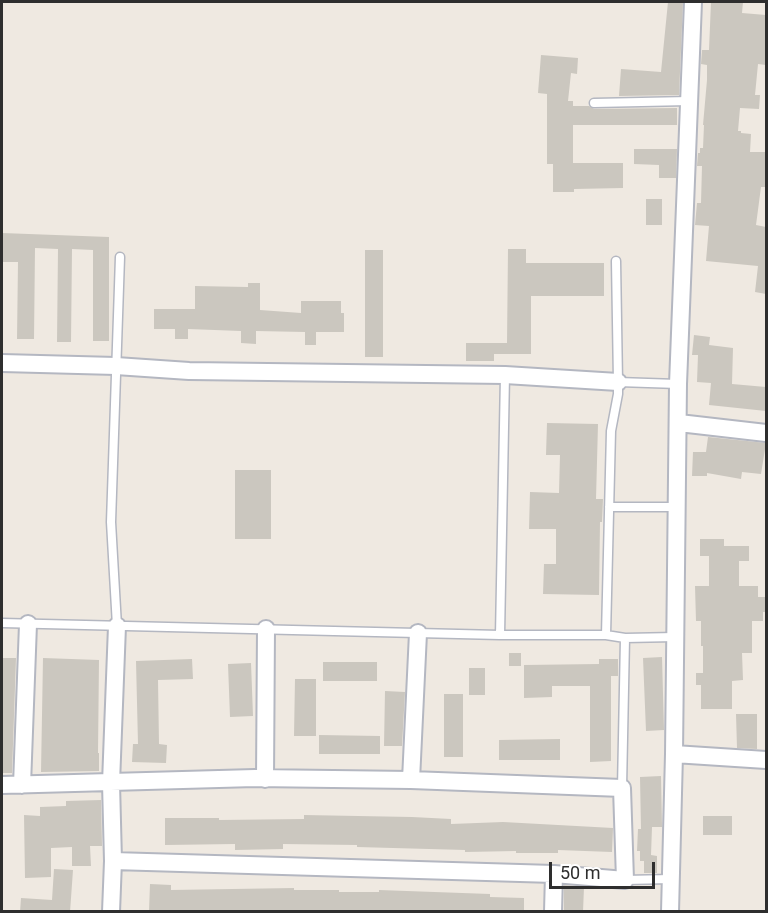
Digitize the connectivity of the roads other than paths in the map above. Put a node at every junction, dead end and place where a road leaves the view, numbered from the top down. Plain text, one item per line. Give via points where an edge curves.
1 (693, 2) edge
2 (689, 101) junction
3 (594, 104) dead end
4 (120, 257) dead end
5 (616, 261) dead end
6 (2, 363) edge
7 (116, 366) junction
8 (504, 375) junction
9 (618, 382) junction
10 (678, 384) junction
11 (679, 423) junction
12 (766, 433) edge
13 (609, 507) junction
14 (676, 507) junction
15 (2, 623) edge
16 (28, 624) junction
17 (117, 626) junction
18 (266, 629) junction
19 (418, 633) junction
20 (500, 635) junction
21 (606, 635) junction
22 (675, 637) junction
23 (625, 638) junction
24 (674, 754) junction
25 (766, 760) edge
26 (265, 778) junction
27 (411, 780) junction
28 (111, 783) junction
29 (2, 785) edge
30 (22, 785) junction
31 (622, 788) junction
32 (112, 861) junction
33 (554, 874) junction
34 (671, 879) junction
35 (624, 880) junction
36 (111, 912) edge
37 (553, 912) edge
38 (670, 912) edge

1 - 2 street
2 - 3 lane
2 - 10 street
4 - 7 lane
5 - 9 lane
6 - 7 street
7 - 8 street via 189,371
7 - 17 lane via 111,522
8 - 9 street
8 - 20 lane
9 - 10 lane
9 - 13 lane via 611,430
10 - 11 street
11 - 12 street
11 - 14 street
13 - 14 lane
13 - 21 lane
14 - 22 street
15 - 16 lane
16 - 17 lane
16 - 30 street
17 - 18 lane
17 - 28 street
18 - 19 lane
18 - 26 street
19 - 20 lane
19 - 27 street
20 - 21 lane
21 - 23 lane
22 - 23 lane
22 - 24 street
23 - 31 lane
24 - 25 street
24 - 34 street
26 - 27 street
26 - 28 street
27 - 31 street
28 - 30 street
28 - 32 street
29 - 30 street
31 - 35 street
32 - 33 street
32 - 36 street
33 - 35 street
33 - 37 street
34 - 35 lane
34 - 38 street

